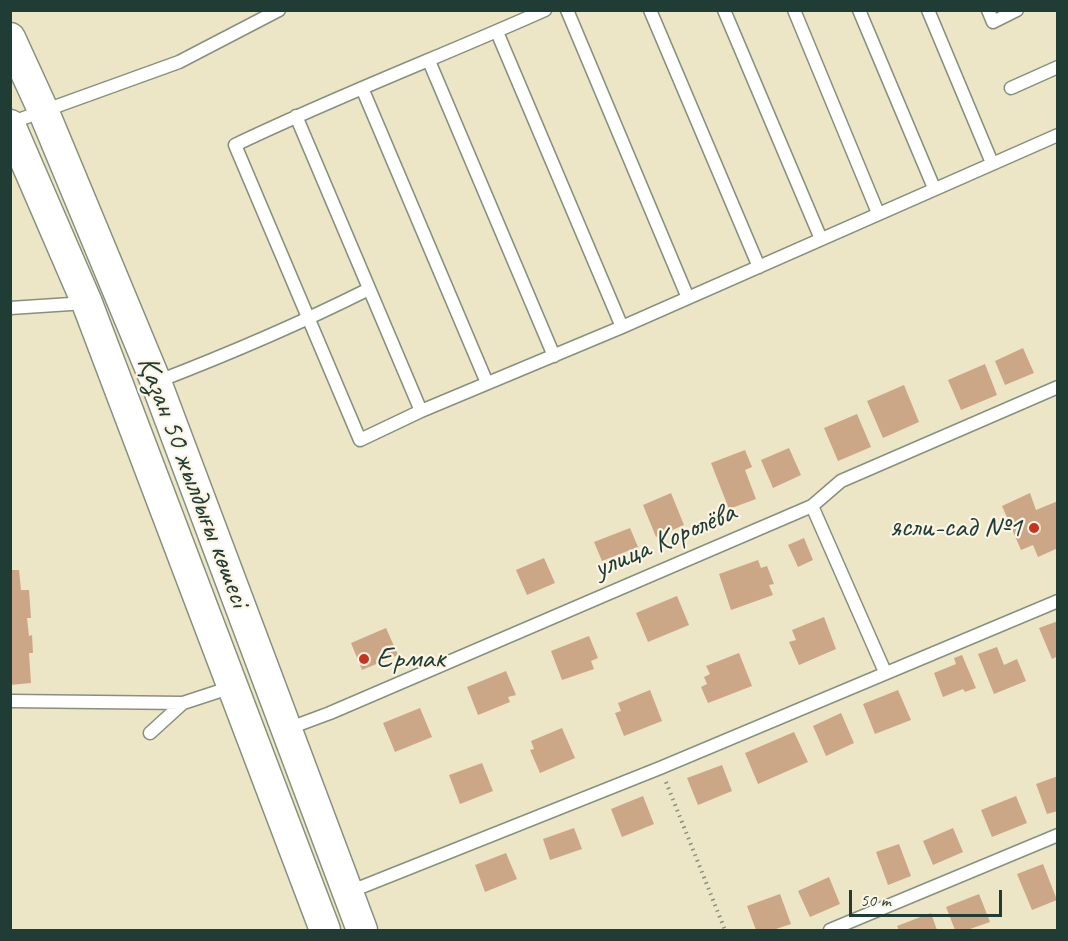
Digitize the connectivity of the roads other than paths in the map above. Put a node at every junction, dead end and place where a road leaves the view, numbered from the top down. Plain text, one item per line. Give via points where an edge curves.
1 (279, 10) edge
2 (545, 10) edge
3 (567, 10) edge
4 (651, 10) edge
5 (724, 10) edge
6 (794, 10) edge
7 (859, 10) edge
8 (928, 10) edge
9 (988, 10) edge
10 (1017, 10) edge
11 (497, 32) junction
12 (10, 38) edge
13 (429, 61) junction
14 (1058, 67) edge
15 (362, 88) junction
16 (1011, 88) dead end
17 (43, 110) junction
18 (296, 116) junction
19 (10, 124) edge
20 (1058, 135) edge
21 (992, 163) junction
22 (934, 188) junction
23 (878, 213) junction
24 (821, 239) junction
25 (759, 267) junction
26 (369, 289) junction
27 (688, 298) junction
28 (87, 303) junction
29 (10, 308) edge
30 (308, 319) junction
31 (622, 327) junction
32 (554, 356) junction
33 (156, 382) junction
34 (487, 383) junction
35 (1058, 387) edge
36 (421, 411) junction
37 (812, 506) junction
38 (1058, 600) edge
39 (885, 672) junction
40 (232, 687) junction
41 (10, 700) edge
42 (183, 704) junction
43 (286, 729) junction
44 (150, 733) dead end
45 (1058, 835) edge
46 (348, 893) junction
47 (325, 930) edge
48 (362, 930) edge
49 (830, 930) edge

1 - 17 lane via 180,62
2 - 11 lane
3 - 27 lane
4 - 25 lane
5 - 24 lane
6 - 23 lane
7 - 22 lane
8 - 21 lane
9 - 10 lane via 993,22
11 - 13 lane
11 - 31 lane
12 - 17 street, Қазан 50 жылдығы көшесі
13 - 15 lane
13 - 32 lane
14 - 16 lane
15 - 18 lane
15 - 34 lane
17 - 19 lane
17 - 33 street, Қазан 50 жылдығы көшесі
18 - 26 lane
18 - 30 lane via 235,145
19 - 28 street, Қазан 50 жылдығы көшесі
20 - 21 lane
21 - 22 lane
22 - 23 lane
23 - 24 lane
24 - 25 lane
25 - 27 lane
26 - 30 lane
26 - 36 lane
27 - 31 lane
28 - 29 lane
28 - 40 street, Қазан 50 жылдығы көшесі
30 - 33 lane
30 - 36 lane via 360,440
31 - 32 lane
32 - 34 lane
33 - 43 street, Қазан 50 жылдығы көшесі
34 - 36 lane
35 - 37 lane, улица Королёва via 841,481
37 - 39 lane
37 - 43 lane, улица Королёва
38 - 39 lane
39 - 46 lane via 660,768
40 - 42 lane
40 - 47 street, Қазан 50 жылдығы көшесі
41 - 42 lane
42 - 44 lane
43 - 46 street, Қазан 50 жылдығы көшесі
45 - 49 lane
46 - 48 street, Қазан 50 жылдығы көшесі

